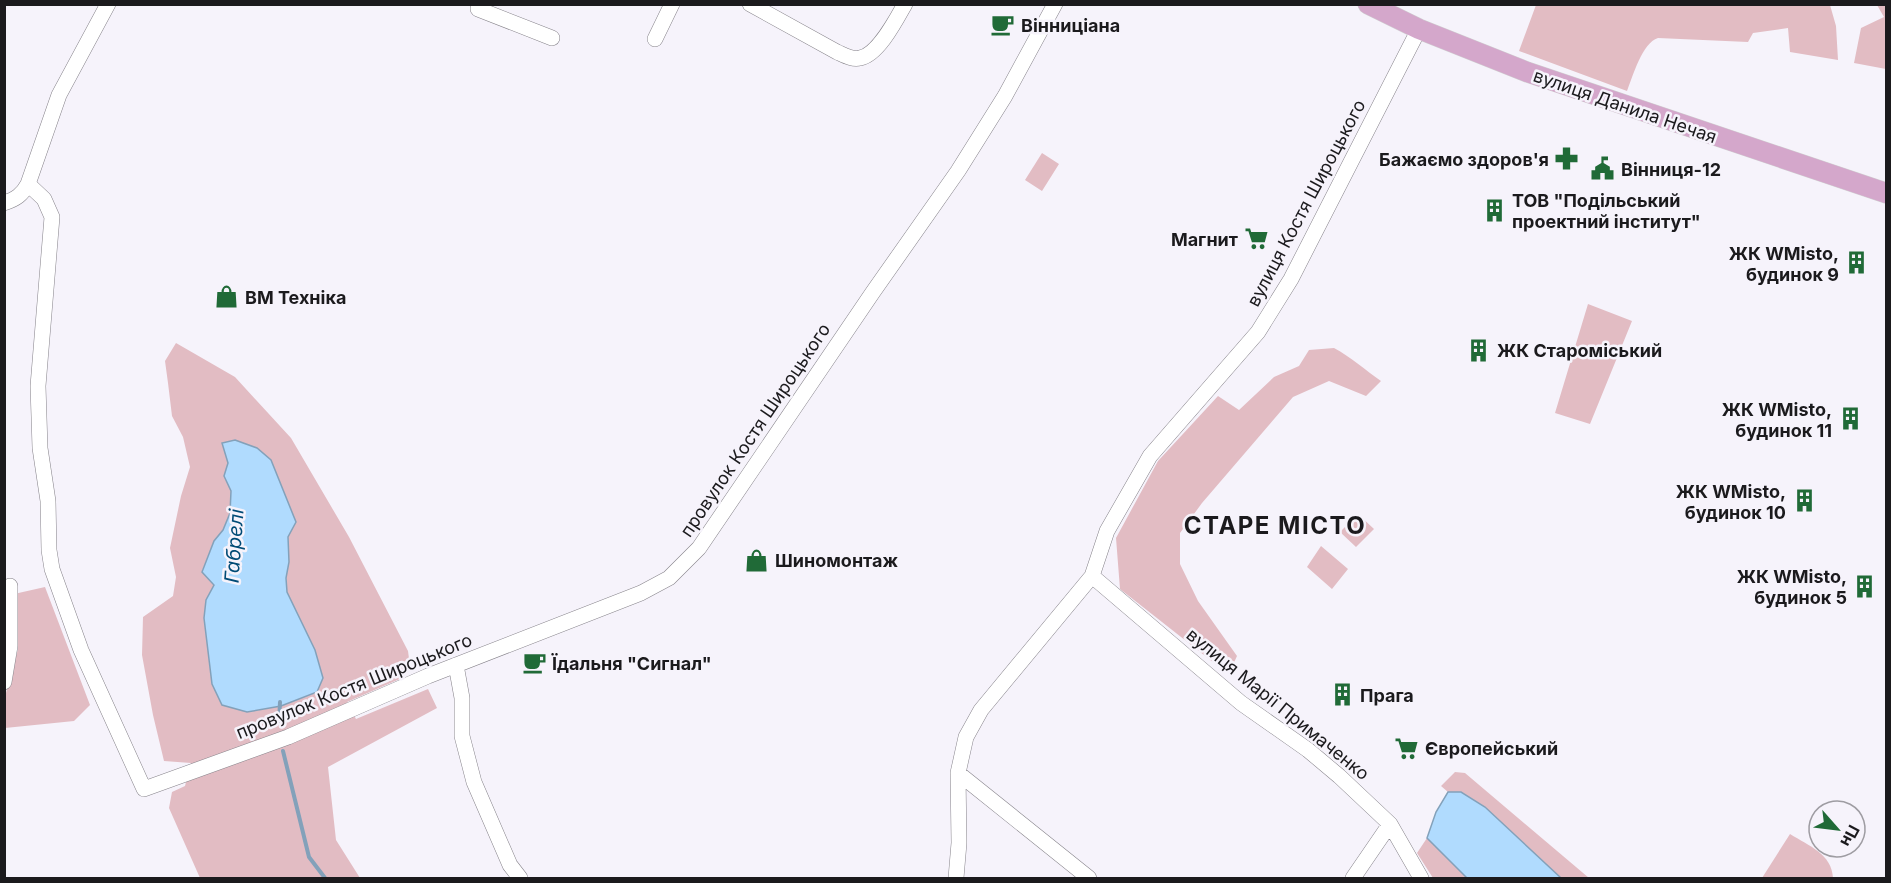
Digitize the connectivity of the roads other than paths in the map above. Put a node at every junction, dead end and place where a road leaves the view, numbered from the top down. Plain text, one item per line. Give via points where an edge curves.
1 (108, 4) edge
2 (672, 4) edge
3 (750, 4) edge
4 (905, 4) edge
5 (1055, 4) edge
6 (1368, 4) edge
7 (476, 6) edge
8 (1419, 29) junction
9 (552, 38) dead end
10 (655, 39) dead end
11 (28, 184) junction
12 (1887, 193) edge
13 (4, 203) edge
14 (1092, 576) junction
15 (10, 586) dead end
16 (456, 665) junction
17 (4, 682) edge
18 (958, 773) junction
19 (1390, 824) junction
20 (520, 879) edge
21 (956, 879) edge
22 (1089, 879) edge
23 (1353, 879) edge
24 (1421, 879) edge

1 - 11 street via 59,95
2 - 10 street
3 - 4 street via 837,52 860,58 878,46
5 - 16 street, провулок Костя Широцького via 958,171 699,548 669,578 641,592
6 - 8 main road, вулиця Данила Нечая
7 - 9 street
8 - 12 main road, вулиця Данила Нечая via 1527,72
8 - 14 street, вулиця Костя Широцького via 1291,279 1258,332 1150,456 1107,531
11 - 13 street via 23,193
11 - 16 street, провулок Костя Широцького via 44,199 52,217 38,386 52,569 81,650 144,789 288,737
14 - 18 street, вулиця Костя Широцького via 981,710 966,737
14 - 19 street, вулиця Марії Примаченко via 1241,703 1308,750
15 - 17 street via 10,646
16 - 20 street via 462,698 462,736 474,782 510,865
18 - 21 street, вулиця Костя Широцького
18 - 22 street
19 - 23 street
19 - 24 street, вулиця Марії Примаченко

